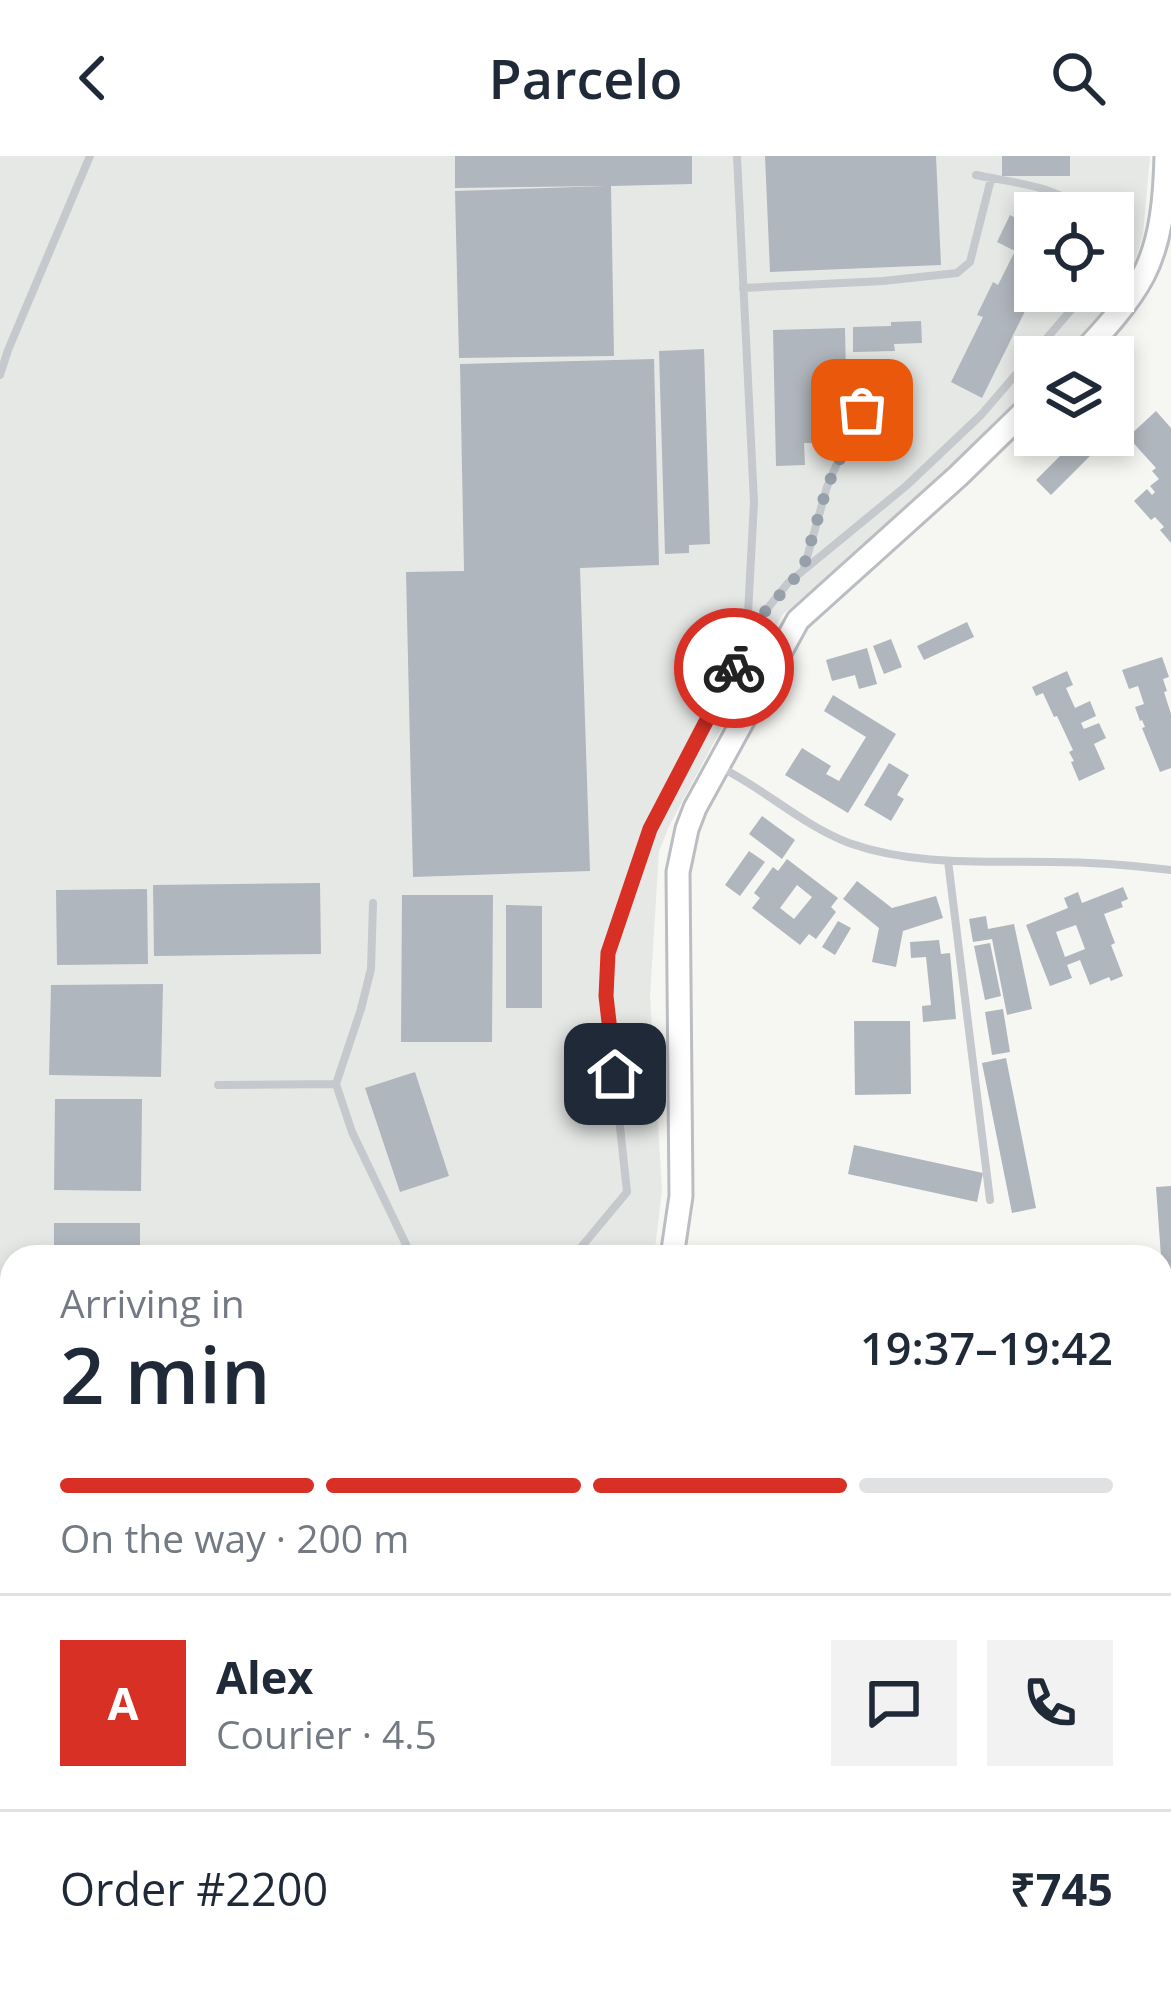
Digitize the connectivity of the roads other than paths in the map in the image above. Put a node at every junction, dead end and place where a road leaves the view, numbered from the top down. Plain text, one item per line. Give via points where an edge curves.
1 (90, 156) edge
2 (737, 156) edge
3 (1166, 156) edge
4 (976, 175) dead end
5 (991, 179) junction
6 (1053, 192) edge
7 (1168, 199) edge
8 (743, 288) junction
9 (1069, 312) edge
10 (1099, 336) edge
11 (0, 375) edge
12 (875, 386) dead end
13 (1014, 421) edge
14 (803, 569) junction
15 (738, 659) junction
16 (719, 766) junction
17 (948, 862) junction
18 (1171, 870) edge
19 (373, 903) dead end
20 (336, 1084) junction
21 (218, 1085) dead end
22 (990, 1199) dead end
23 (406, 1245) edge
24 (583, 1245) edge
25 (674, 1245) edge

1 - 11 lane
2 - 8 lane
3 - 7 street
4 - 5 lane
5 - 6 lane
5 - 8 lane via 970,262 957,273
7 - 10 street via 1144,275
8 - 15 lane via 754,502
9 - 14 lane via 981,415
12 - 14 lane via 827,487
13 - 16 street via 798,620
14 - 15 lane via 762,615
15 - 24 lane via 650,829 608,953 627,1192
16 - 17 lane via 850,843
16 - 25 street via 694,808 678,872 681,1196
17 - 18 lane
17 - 22 lane
19 - 20 lane via 370,969
20 - 21 lane
20 - 23 lane

